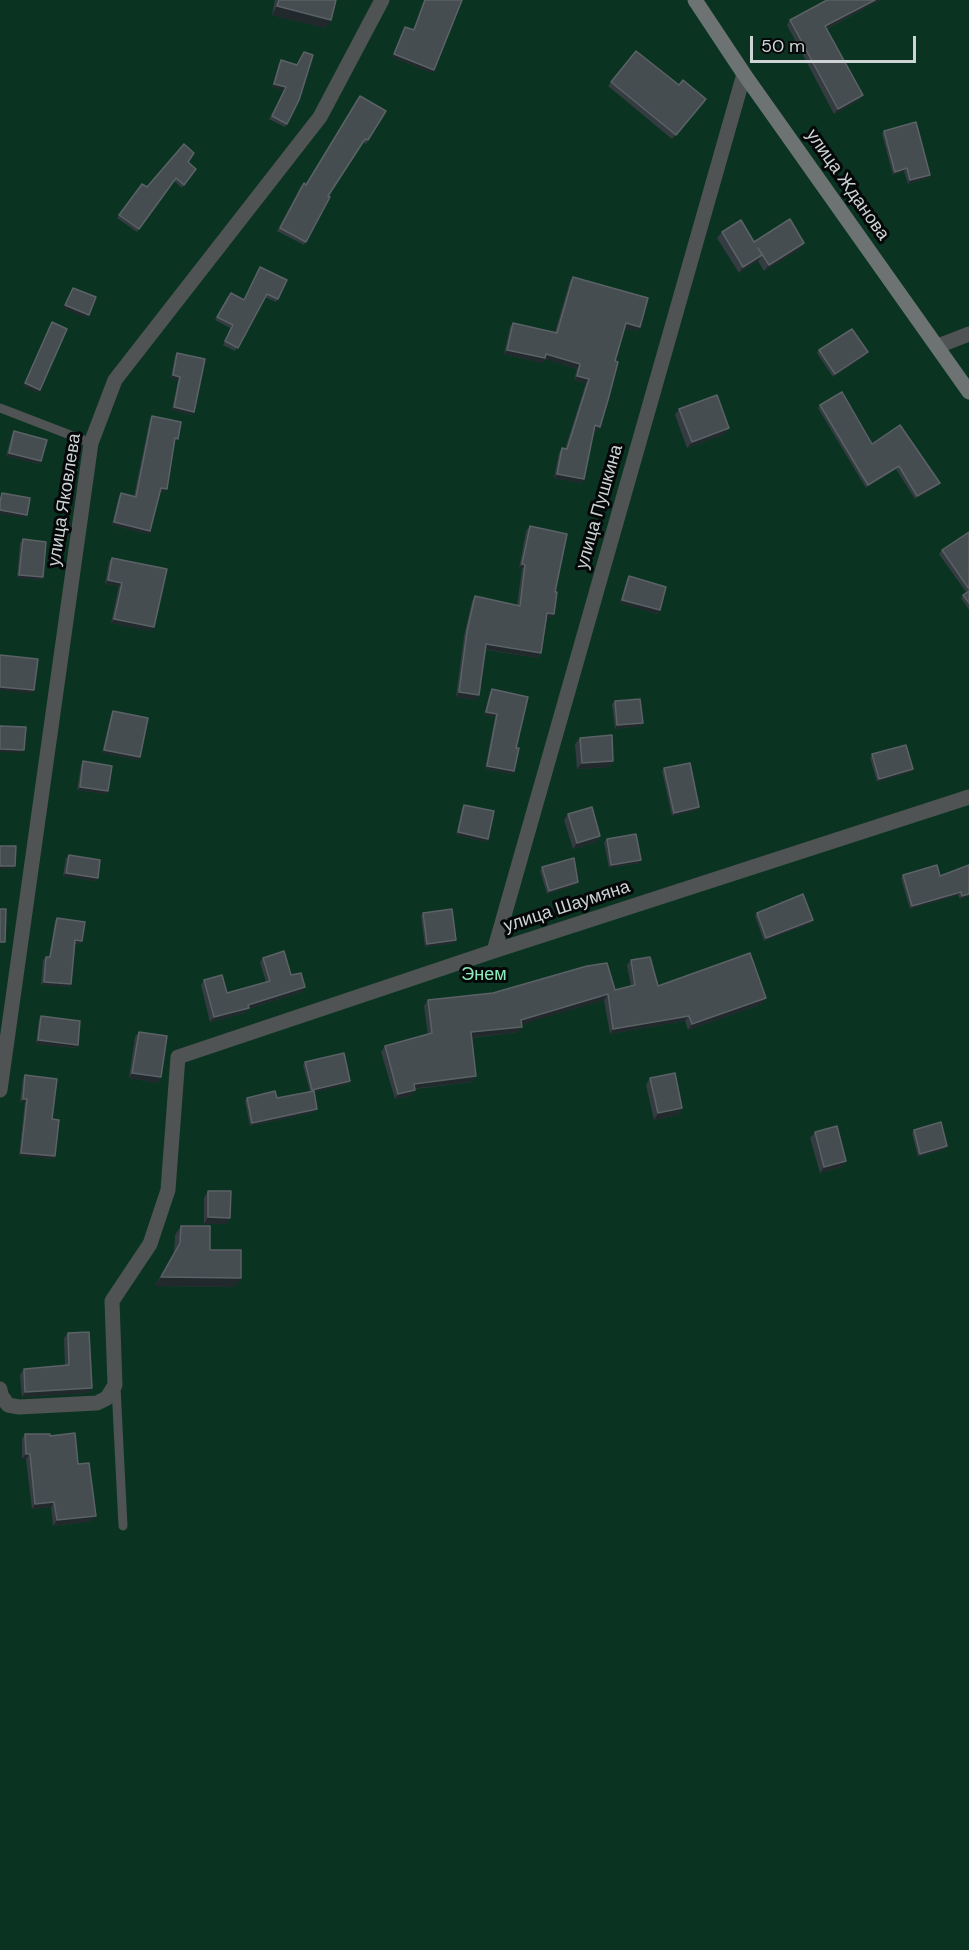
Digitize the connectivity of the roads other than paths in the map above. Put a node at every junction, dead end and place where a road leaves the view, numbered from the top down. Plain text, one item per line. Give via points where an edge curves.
1 (382, 0) edge
2 (695, 0) edge
3 (744, 74) junction
4 (969, 334) edge
5 (938, 346) junction
6 (969, 392) edge
7 (0, 408) edge
8 (91, 443) junction
9 (969, 797) edge
10 (494, 951) junction
11 (0, 1090) edge
12 (115, 1385) junction
13 (0, 1389) edge
14 (123, 1526) dead end

1 - 8 street, улица Яковлева via 320,117 115,380
2 - 3 street, улица Жданова
3 - 5 street, улица Жданова
3 - 10 street, улица Пушкина
4 - 5 street
5 - 6 street, улица Жданова
7 - 8 lane
8 - 11 street, улица Яковлева
9 - 10 street, улица Шаумяна
10 - 12 street, улица Шаумяна via 178,1056 168,1190 150,1244 112,1301
12 - 13 street via 107,1398 97,1403 19,1407 8,1405
12 - 14 lane

